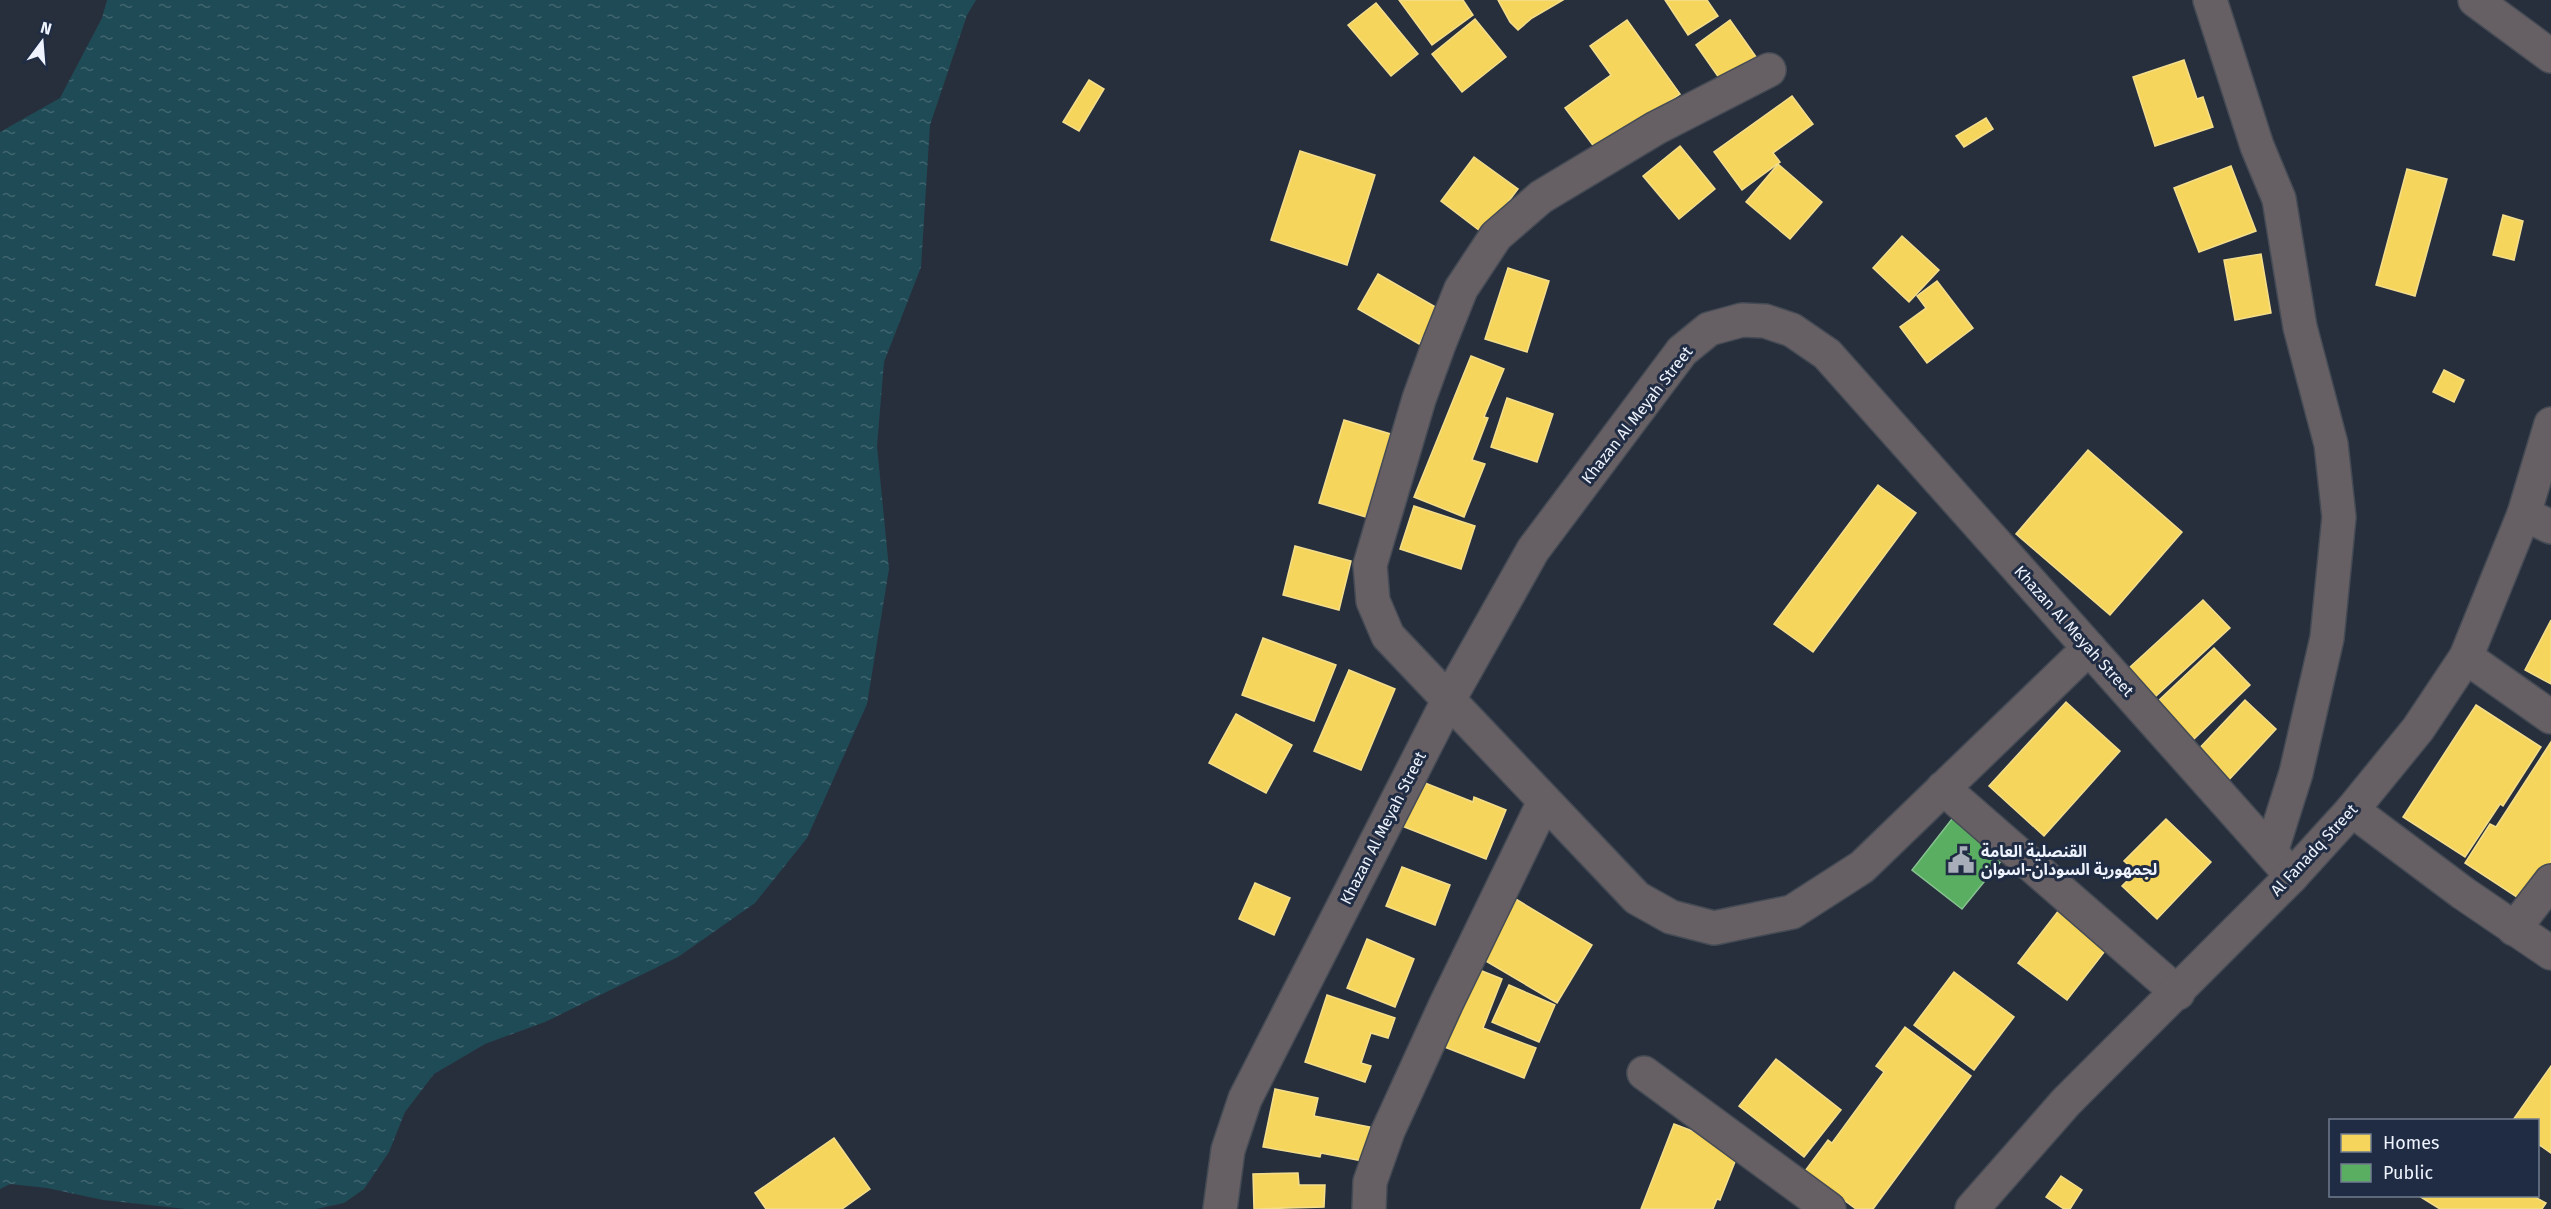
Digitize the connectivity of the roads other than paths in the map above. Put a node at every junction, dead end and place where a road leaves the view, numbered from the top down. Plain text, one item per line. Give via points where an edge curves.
1 (2210, 0) edge
2 (2475, 0) edge
3 (2546, 42) edge
4 (1769, 70) dead end
5 (2551, 424) edge
6 (2537, 520) edge
7 (2090, 648) junction
8 (2466, 657) junction
9 (1448, 701) junction
10 (2551, 717) edge
11 (1943, 788) junction
12 (1545, 802) junction
13 (2352, 810) junction
14 (2281, 864) junction
15 (2551, 881) edge
16 (2514, 929) junction
17 (2551, 953) edge
18 (2178, 993) junction
19 (1644, 1073) dead end
20 (1220, 1209) edge
21 (1369, 1209) edge
22 (1829, 1209) edge
23 (1972, 1209) edge

1 - 14 street via 2257,146 2279,199 2300,327 2331,444 2338,517 2326,638 2296,773
2 - 3 street
4 - 9 street via 1656,128 1541,197 1496,236 1461,289 1419,399 1370,565 1373,601 1388,636
5 - 6 street, Al Fanadq Street
6 - 8 street, Al Fanadq Street
7 - 9 street, Khazan Al Meyah Street via 1827,354 1792,330 1765,321 1742,320 1709,329 1682,351 1533,550
7 - 11 street
7 - 14 street, Khazan Al Meyah Street
8 - 10 street
8 - 13 street, Al Fanadq Street via 2418,729
9 - 12 street
9 - 20 street, Khazan Al Meyah Street via 1245,1100 1228,1150
11 - 12 street via 1862,867 1792,912 1714,928 1671,917 1637,897
11 - 18 street
12 - 21 street via 1388,1131 1370,1182
13 - 14 street, Al Fanadq Street
13 - 16 street
14 - 18 street, Al Fanadq Street
15 - 16 street
16 - 17 street
18 - 23 street, Al Fanadq Street via 2066,1102
19 - 22 street

